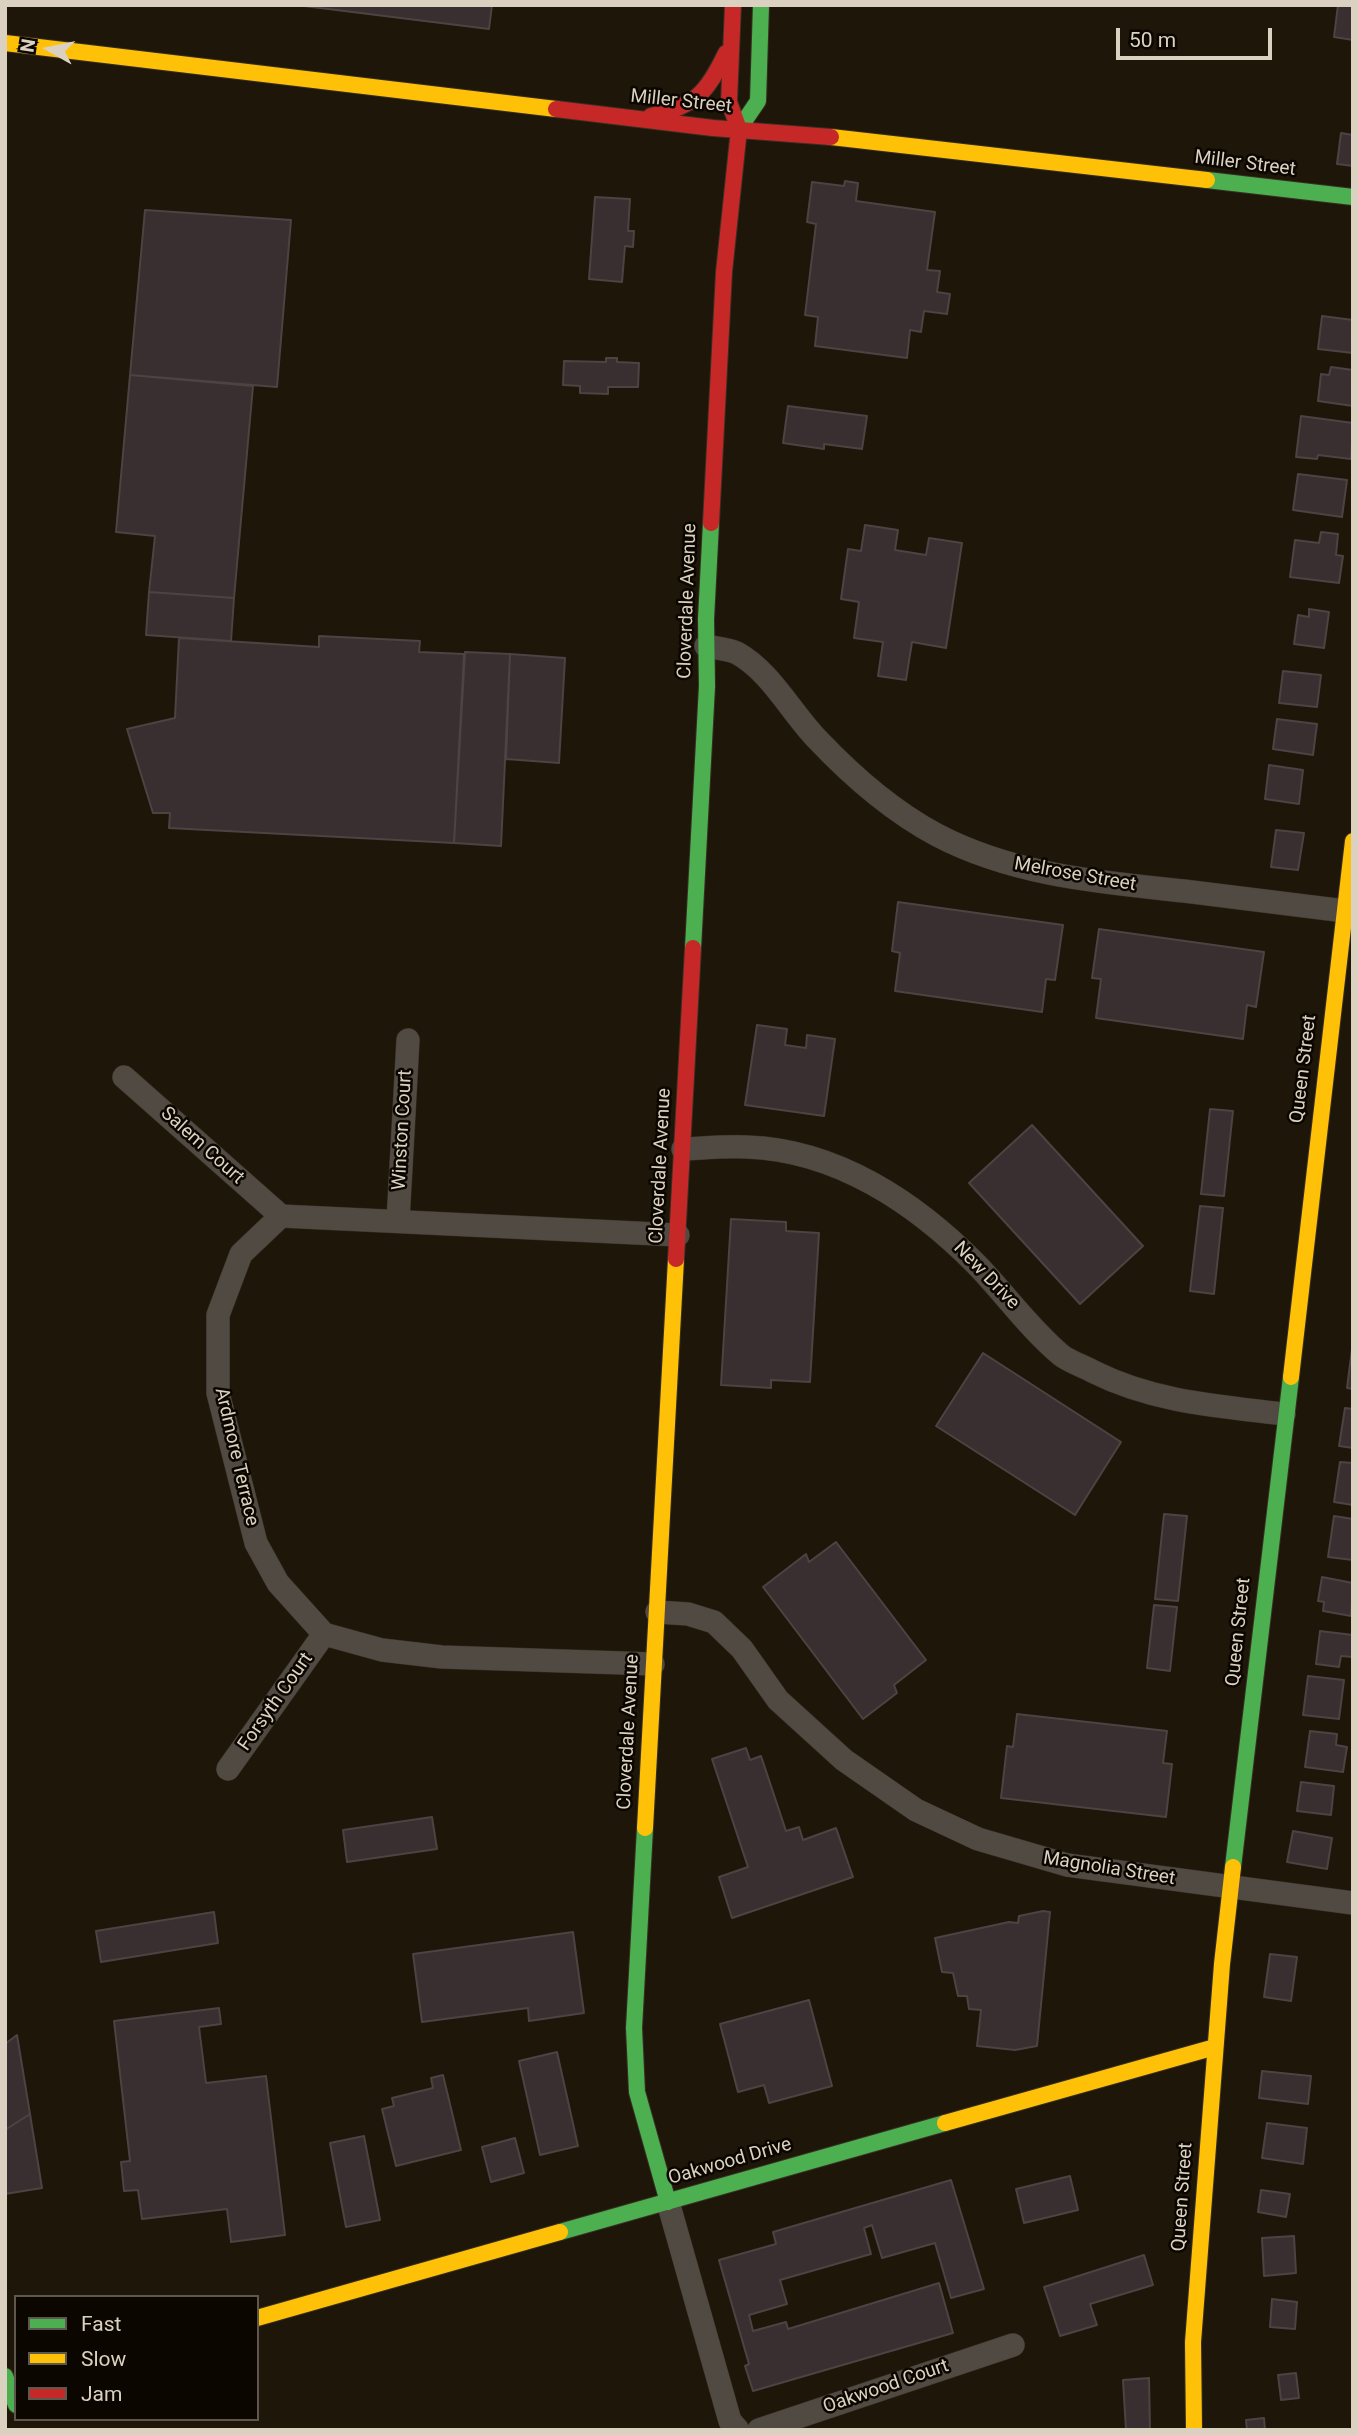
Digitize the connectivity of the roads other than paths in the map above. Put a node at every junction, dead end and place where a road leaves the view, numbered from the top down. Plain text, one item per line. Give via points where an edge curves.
1 (733, 5) edge
2 (761, 5) edge
3 (731, 42) junction
4 (5, 43) edge
5 (638, 119) junction
6 (738, 129) junction
7 (1353, 197) edge
8 (706, 646) junction
9 (1353, 841) edge
10 (1348, 912) edge
11 (408, 1040) dead end
12 (124, 1077) dead end
13 (683, 1149) junction
14 (281, 1216) junction
15 (398, 1221) junction
16 (678, 1235) junction
17 (1284, 1414) junction
18 (657, 1612) junction
19 (324, 1634) junction
20 (653, 1664) junction
21 (229, 1769) dead end
22 (1231, 1887) junction
23 (1353, 1903) edge
24 (1214, 2047) junction
25 (668, 2202) junction
26 (259, 2317) edge
27 (1013, 2344) dead end
28 (738, 2430) edge
29 (759, 2430) edge
30 (1194, 2430) edge

1 - 3 street, Cloverdale Avenue
2 - 6 street, Cloverdale Avenue via 758,101
3 - 5 street via 712,84 698,100 681,110
3 - 6 street, Cloverdale Avenue via 729,102
4 - 5 street, Miller Street
5 - 6 street, Miller Street
6 - 7 street, Miller Street
6 - 8 street, Cloverdale Avenue via 725,244
8 - 10 street, Melrose Street via 735,652 754,664 817,739 859,779 896,809 970,850 1072,878
8 - 13 street, Cloverdale Avenue
9 - 10 street, Queen Street
10 - 17 street, Queen Street
11 - 15 street, Winston Court
12 - 14 street, Salem Court
13 - 16 street, Cloverdale Avenue
13 - 17 street, New Drive via 775,1150 863,1177 916,1209 944,1233 1062,1356 1124,1387 1161,1398
14 - 15 street
14 - 19 street, Ardmore Terrace via 241,1254 218,1315 218,1393 256,1543 278,1583
15 - 16 street
16 - 18 street, Cloverdale Avenue
17 - 22 street, Queen Street
18 - 20 street, Cloverdale Avenue
18 - 22 street, Magnolia Street via 714,1622 741,1649 778,1700 844,1760 941,1822 978,1839 1067,1865
19 - 20 street via 382,1650 442,1657
19 - 21 street, Forsyth Court
20 - 25 street, Cloverdale Avenue via 635,2028 637,2092
22 - 23 street, Magnolia Street
22 - 24 street, Queen Street
24 - 25 street, Oakwood Drive
24 - 30 street, Queen Street via 1193,2342
25 - 26 street, Oakwood Drive
25 - 28 street via 730,2421
27 - 29 street, Oakwood Court

